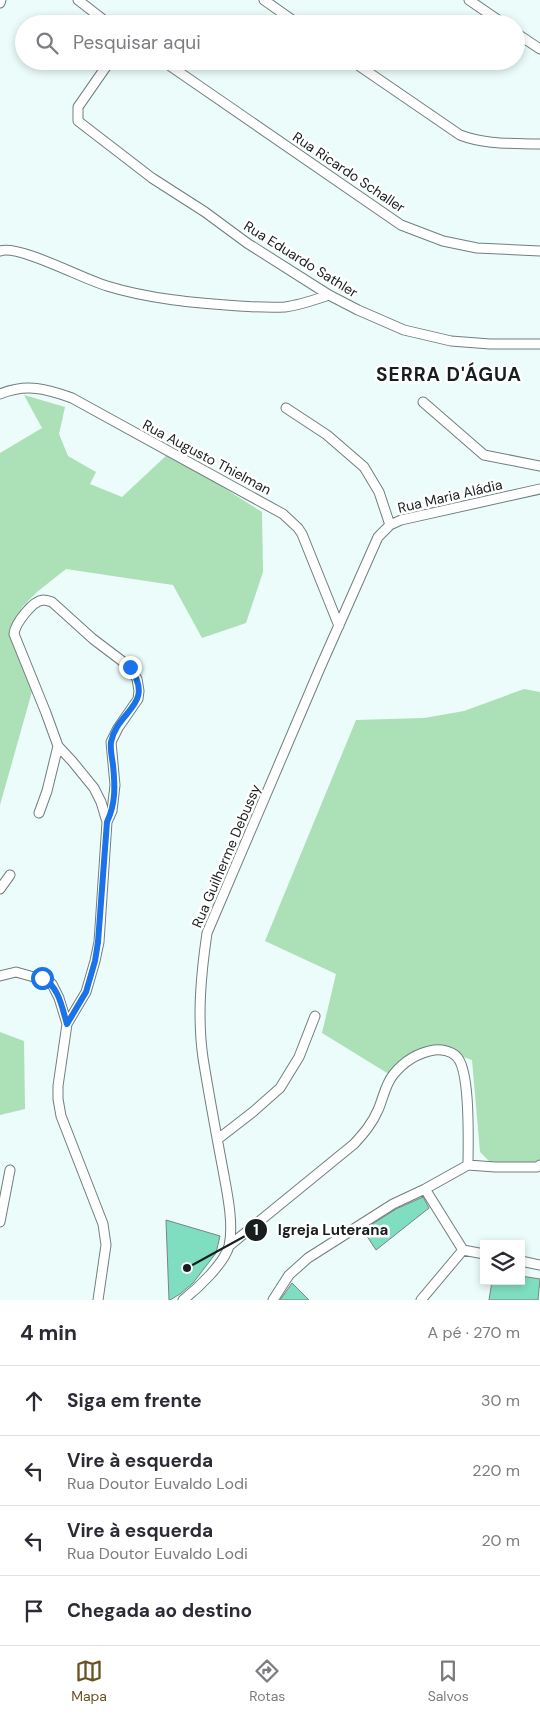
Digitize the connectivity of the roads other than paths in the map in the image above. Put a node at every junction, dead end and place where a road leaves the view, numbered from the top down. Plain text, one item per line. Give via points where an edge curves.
1 (78, 0) edge
2 (264, 0) edge
3 (469, 0) edge
4 (97, 15) edge
5 (285, 15) edge
6 (491, 15) edge
7 (525, 39) edge
8 (540, 49) edge
9 (104, 70) edge
10 (176, 70) edge
11 (365, 70) edge
12 (540, 144) edge
13 (0, 251) edge
14 (540, 251) edge
15 (329, 295) junction
16 (540, 344) edge
17 (0, 394) edge
18 (423, 402) dead end
19 (286, 408) dead end
20 (540, 466) edge
21 (540, 489) edge
22 (390, 525) junction
23 (339, 626) junction
24 (58, 746) junction
25 (39, 813) dead end
26 (107, 822) junction
27 (10, 875) dead end
28 (0, 889) edge
29 (0, 976) edge
30 (315, 1016) dead end
31 (67, 1024) junction
32 (218, 1139) junction
33 (468, 1165) junction
34 (540, 1165) edge
35 (10, 1170) dead end
36 (425, 1189) junction
37 (0, 1222) edge
38 (229, 1246) junction
39 (463, 1250) junction
40 (480, 1253) edge
41 (525, 1262) edge
42 (540, 1264) edge
43 (98, 1300) edge
44 (183, 1300) edge
45 (273, 1300) edge
46 (421, 1300) edge

1 - 4 street
2 - 5 street
3 - 6 street
7 - 8 street
9 - 15 street, Rua Eduardo Sathler via 78,107 78,121 152,178
10 - 14 street, Rua Ricardo Schaller via 401,225 443,241 477,248
11 - 12 street via 460,135 475,141
13 - 15 street via 21,252 106,286 184,301 284,307
15 - 16 street, Rua Eduardo Sathler via 404,330 451,341
17 - 23 street, Rua Augusto Thielman via 33,388 72,398 283,514 302,534
18 - 20 street via 484,455
19 - 22 street via 328,435 364,467 379,492
21 - 22 street, Rua Maria Aládia
22 - 23 street, Rua Maria Aládia via 378,537
23 - 32 street, Rua Guilherme Debussy via 207,933 200,993 201,1019 203,1056
24 - 25 street
24 - 26 street via 94,788
24 - 26 street via 14,634 16,626 32,606 45,600 52,602 130,667 137,679 138,699 111,742 115,785 112,811
26 - 31 street via 95,961 86,992
27 - 28 street
29 - 31 street via 16,972 48,981 59,998
30 - 32 street via 299,1057 280,1088
31 - 43 street via 58,1099 103,1224 106,1245
32 - 38 street, Rua Guilherme Debussy via 229,1205
33 - 34 street
33 - 36 street
33 - 38 street via 462,1064 456,1055 440,1049 413,1056 392,1076 370,1127 354,1144
35 - 37 street
36 - 39 street
36 - 45 street via 393,1204 308,1258 289,1275
38 - 44 street via 208,1276
39 - 40 street
39 - 46 street
41 - 42 street

